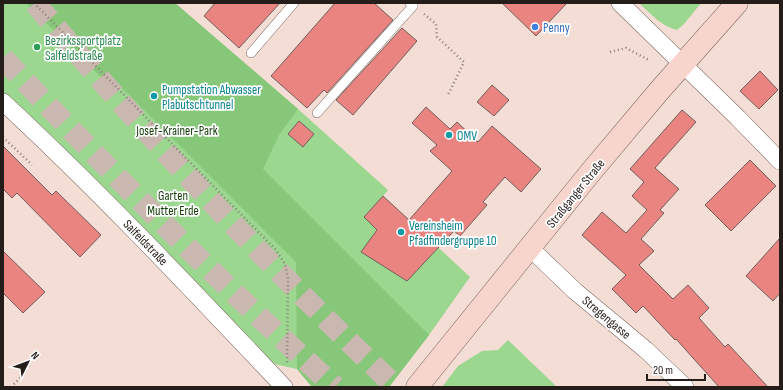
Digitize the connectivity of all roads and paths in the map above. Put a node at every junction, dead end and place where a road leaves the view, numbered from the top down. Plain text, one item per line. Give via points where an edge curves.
1 (34, 3) edge
2 (294, 3) edge
3 (410, 3) edge
4 (620, 3) edge
5 (737, 3) edge
6 (432, 20) dead end
7 (610, 52) dead end
8 (251, 53) dead end
9 (649, 60) dead end
10 (684, 65) junction
11 (448, 95) dead end
12 (3, 102) edge
13 (317, 113) dead end
14 (3, 137) edge
15 (780, 161) edge
16 (32, 165) dead end
17 (530, 248) junction
18 (287, 364) dead end
19 (21, 366) dead end
20 (11, 387) edge
21 (284, 387) edge
22 (417, 387) edge
23 (685, 387) edge

1 - 18 path via 275,249 285,264 288,279
2 - 8 lane
3 - 13 lane via 413,6
4 - 10 street
5 - 10 street, Straßganger Straße
6 - 11 path via 436,24 437,36 464,62
7 - 9 path via 626,48
10 - 15 street
10 - 17 street, Straßganger Straße via 659,91
12 - 21 street, Salfeldstraße via 147,242
14 - 16 path
17 - 22 street, Straßganger Straße
17 - 23 street, Stregengasse
19 - 20 path via 21,377

